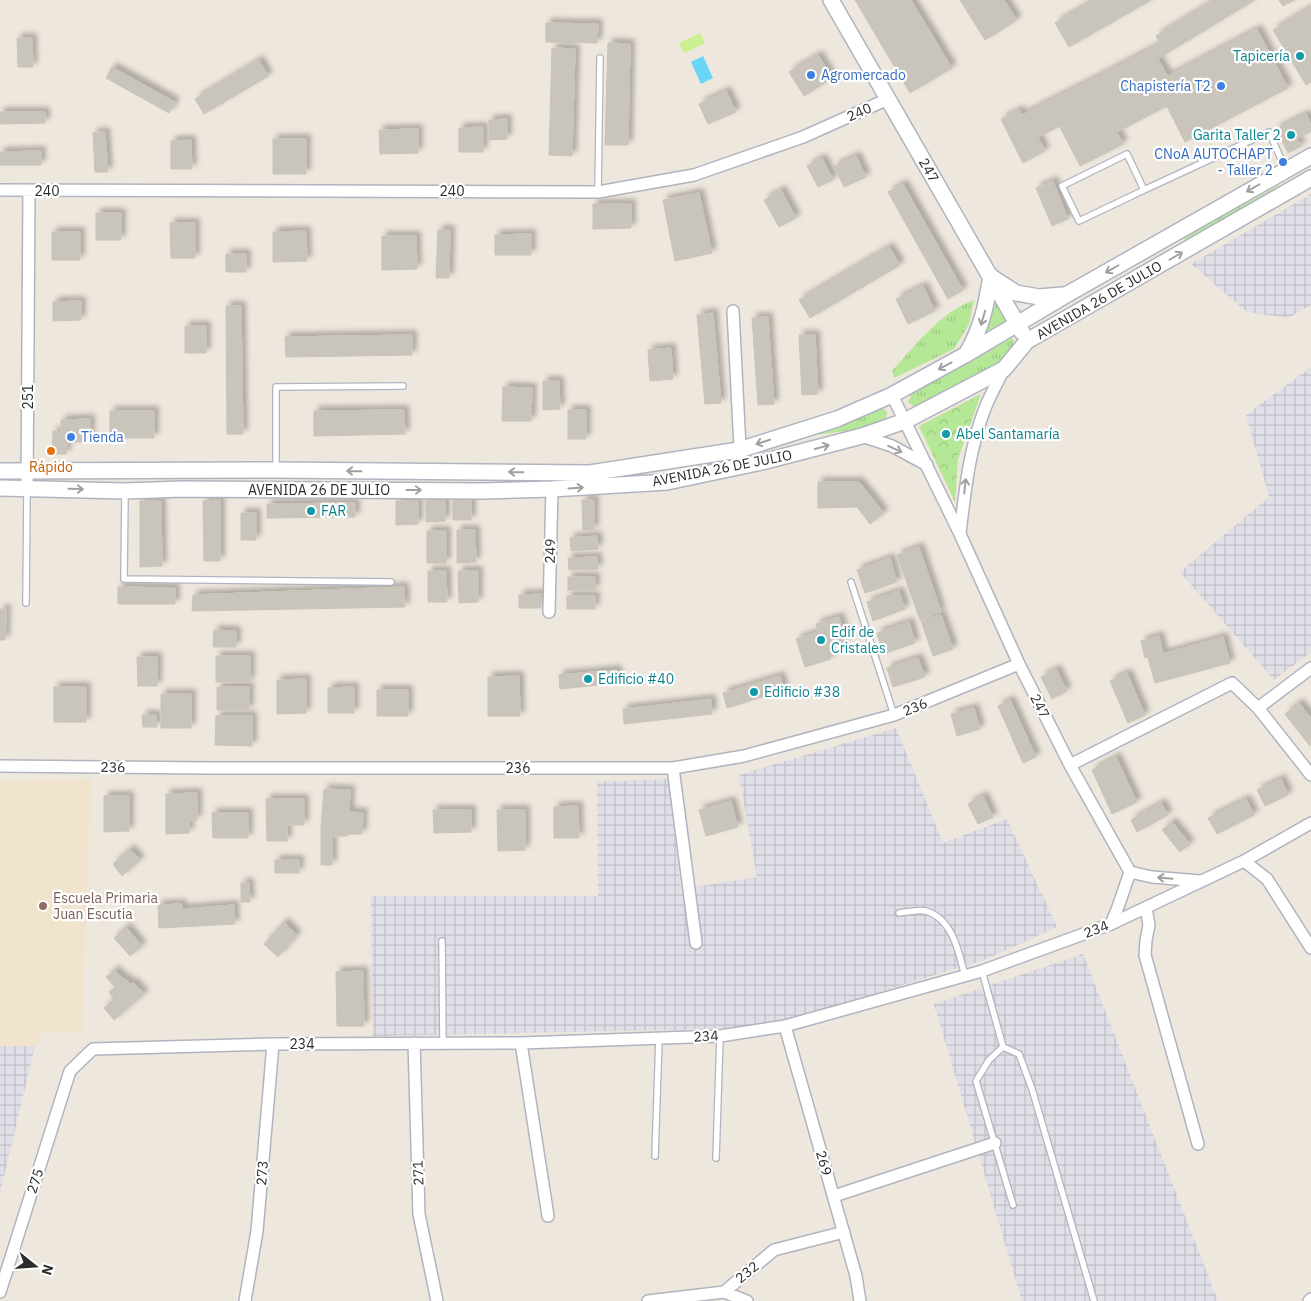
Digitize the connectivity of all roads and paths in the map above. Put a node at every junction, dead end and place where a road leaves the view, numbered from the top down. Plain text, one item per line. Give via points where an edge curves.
1 (831, 0) edge
2 (600, 58) dead end
3 (888, 99) junction
4 (1311, 156) edge
5 (1286, 170) junction
6 (1311, 178) edge
7 (1295, 188) junction
8 (0, 190) edge
9 (1144, 190) junction
10 (28, 191) junction
11 (598, 192) junction
12 (991, 276) junction
13 (1066, 295) junction
14 (733, 311) dead end
15 (1017, 324) junction
16 (1027, 341) junction
17 (965, 356) junction
18 (1004, 369) junction
19 (403, 386) dead end
20 (892, 395) junction
21 (905, 421) junction
22 (862, 436) junction
23 (739, 450) junction
24 (927, 465) junction
25 (741, 466) junction
26 (276, 470) junction
27 (0, 471) edge
28 (27, 471) junction
29 (0, 488) edge
30 (27, 488) junction
31 (552, 489) junction
32 (125, 491) junction
33 (960, 534) junction
34 (391, 582) dead end
35 (851, 582) dead end
36 (26, 603) dead end
37 (549, 612) dead end
38 (1020, 664) junction
39 (1311, 668) edge
40 (1258, 708) junction
41 (894, 715) junction
42 (1070, 765) junction
43 (0, 766) edge
44 (673, 768) junction
45 (1311, 775) edge
46 (1311, 823) edge
47 (1244, 861) junction
48 (1130, 872) junction
49 (1201, 881) junction
50 (1146, 908) junction
51 (899, 913) dead end
52 (1111, 924) junction
53 (442, 941) dead end
54 (696, 943) dead end
55 (1311, 948) edge
56 (982, 971) junction
57 (965, 976) junction
58 (785, 1026) junction
59 (720, 1036) junction
60 (659, 1038) junction
61 (414, 1043) junction
62 (443, 1043) junction
63 (521, 1043) junction
64 (273, 1044) junction
65 (1003, 1047) junction
66 (70, 1071) joint
67 (995, 1143) junction
68 (1198, 1144) dead end
69 (655, 1156) dead end
70 (716, 1158) dead end
71 (834, 1196) junction
72 (1013, 1205) dead end
73 (548, 1216) dead end
74 (844, 1232) junction
75 (0, 1292) edge
76 (724, 1292) junction
77 (245, 1301) edge
78 (437, 1301) edge
79 (648, 1301) edge
80 (747, 1301) edge
81 (860, 1301) edge
82 (1094, 1301) edge

1 - 3 street, 247
2 - 11 lane
3 - 11 street, 240 via 804,137 694,175
3 - 12 street, 247
4 - 5 street, AVENIDA 26 DE JULIO
5 - 7 street
5 - 9 lane via 1269,132
5 -> 13 street, AVENIDA 26 DE JULIO
6 - 7 street, AVENIDA 26 DE JULIO
16 -> 7 street, AVENIDA 26 DE JULIO
8 - 10 street, 240
9 - 9 lane via 1127,154 1062,186 1079,222
10 - 11 street, 240
10 - 28 street, 251
12 - 13 street via 1016,293 1039,297
12 - 15 street, 247
12 -> 17 street via 985,313
13 - 15 street, AVENIDA 26 DE JULIO
14 - 23 street
15 - 16 street, 247
15 - 17 street, AVENIDA 26 DE JULIO
16 - 18 street, AVENIDA 26 DE JULIO
17 -> 20 street, AVENIDA 26 DE JULIO
18 - 21 street, AVENIDA 26 DE JULIO
33 -> 18 street via 974,442 984,410
19 - 26 lane via 276,386
20 - 21 street, 247
20 -> 23 street, AVENIDA 26 DE JULIO via 838,419
21 - 22 street, AVENIDA 26 DE JULIO
21 - 24 street, 247
22 -> 24 street via 892,446
25 -> 22 street, AVENIDA 26 DE JULIO
23 - 25 street
23 -> 26 street, AVENIDA 26 DE JULIO via 590,473
24 - 33 street, 247
31 -> 25 street, AVENIDA 26 DE JULIO via 667,482
26 - 28 street, AVENIDA 26 DE JULIO
27 - 28 street, AVENIDA 26 DE JULIO
28 - 30 street, 251
29 - 30 street, AVENIDA 26 DE JULIO
30 -> 32 street, AVENIDA 26 DE JULIO
30 - 36 lane, 251
32 -> 31 street, AVENIDA 26 DE JULIO
31 - 37 street, 249
32 - 34 lane via 124,579
33 - 38 street, 247
35 - 41 lane
38 - 41 street, 236
38 - 42 street, 247
39 - 40 street
40 - 42 street via 1232,683
40 - 45 street
41 - 44 street, 236 via 744,756
42 - 48 street, 247
43 - 44 street, 236
44 - 54 street
46 - 47 street, 234
47 - 49 street, 234
47 - 55 street via 1267,879
49 -> 48 street
48 - 52 street
49 - 50 street, 234
50 - 52 street, 234
50 - 68 street via 1150,924 1145,955
51 - 57 lane via 925,911 942,919 956,944
52 - 56 street, 234
53 - 62 lane
56 - 57 street, 234
56 - 65 lane
57 - 58 street, 234
58 - 59 street, 234
58 - 71 street, 269
59 - 60 street, 234
59 - 70 lane
60 - 63 street, 234
60 - 69 lane
61 - 62 street, 234
61 - 64 street, 234
61 - 78 street, 271 via 419,1214
62 - 63 street, 234
63 - 73 street
64 - 66 street, 234 via 94,1049
64 - 77 street, 273 via 257,1231
65 - 67 lane via 989,1060 976,1081
65 - 82 lane via 1019,1054 1029,1080
66 - 75 street, 275
67 - 71 street
67 - 72 lane
71 - 74 street, 269
74 - 76 street, 232 via 774,1250
74 - 81 street, 269
76 - 79 street, 232
76 - 80 street

